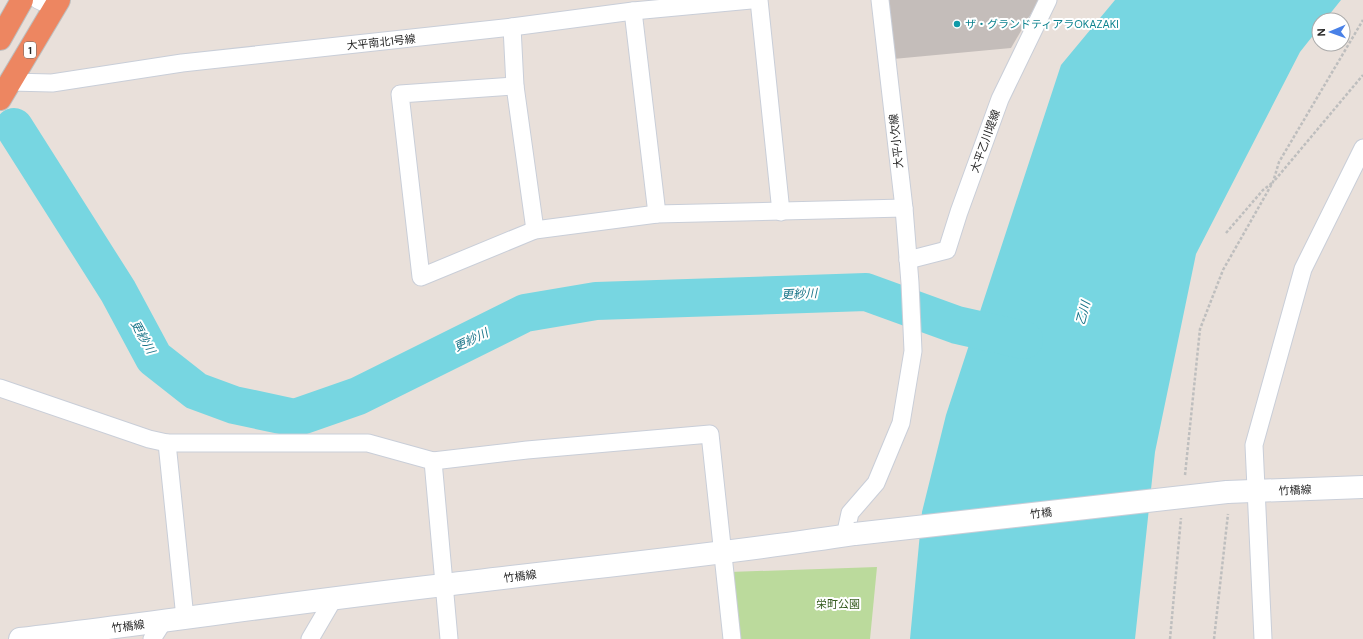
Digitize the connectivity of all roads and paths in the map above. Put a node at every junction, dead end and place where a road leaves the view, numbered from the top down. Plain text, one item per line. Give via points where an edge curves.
1 (22, 0) edge
2 (751, 0) edge
3 (759, 0) edge
4 (880, 0) edge
5 (1048, 0) edge
6 (51, 3) edge
7 (634, 12) junction
8 (1363, 20) edge
9 (512, 27) junction
10 (0, 39) edge
11 (1363, 75) edge
12 (515, 86) junction
13 (5, 91) edge
14 (1363, 148) edge
15 (1273, 182) junction
16 (904, 208) junction
17 (781, 212) junction
18 (657, 214) junction
19 (534, 230) junction
20 (1226, 233) dead end
21 (908, 260) junction
22 (0, 388) edge
23 (167, 443) junction
24 (433, 462) junction
25 (1184, 481) dead end
26 (1363, 487) edge
27 (1227, 492) junction
28 (1256, 492) junction
29 (1363, 492) edge
30 (1182, 512) dead end
31 (850, 535) junction
32 (723, 552) junction
33 (445, 584) junction
34 (334, 598) junction
35 (185, 618) junction
36 (158, 630) edge
37 (20, 639) edge
38 (310, 639) edge
39 (449, 639) edge
40 (732, 639) edge
41 (1170, 639) edge
42 (1214, 639) edge
43 (1262, 639) edge

1 - 10 highway
2 - 7 street, 大平南北1号線
3 - 17 street
4 - 16 street, 大平小欠線
5 - 21 street, 大平乙川堤線 via 1000,99 947,250
6 - 13 highway, 1
7 - 9 street, 大平南北1号線
7 - 18 street
8 - 15 path via 1279,162
9 - 12 street
9 - 13 street, 大平南北1号線 via 182,63
11 - 15 path
12 - 19 street
12 - 19 street via 400,94 420,277
14 - 28 street via 1303,269 1254,445
15 - 20 path
15 - 25 path via 1223,270 1200,329
16 - 17 street
16 - 21 street, 大平小欠線
17 - 18 street
18 - 19 street
21 - 31 street, 大平小欠線 via 913,351 901,423 876,483 850,513
22 - 23 street
23 - 24 street via 368,444
23 - 35 street
24 - 32 street via 527,450 710,434
24 - 33 street
26 - 28 street, 竹橋線
26 - 29 street
27 - 28 street, 竹橋線
27 - 31 street, 竹橋, bridge
27 - 42 path via 1228,508
28 - 43 street
30 - 41 path
31 - 32 street, 竹橋線
32 - 33 street, 竹橋線
32 - 40 street
33 - 34 street, 竹橋線
33 - 39 street
34 - 35 street, 竹橋線
34 - 38 street
35 - 36 street, 竹橋線
36 - 37 street, 竹橋線

